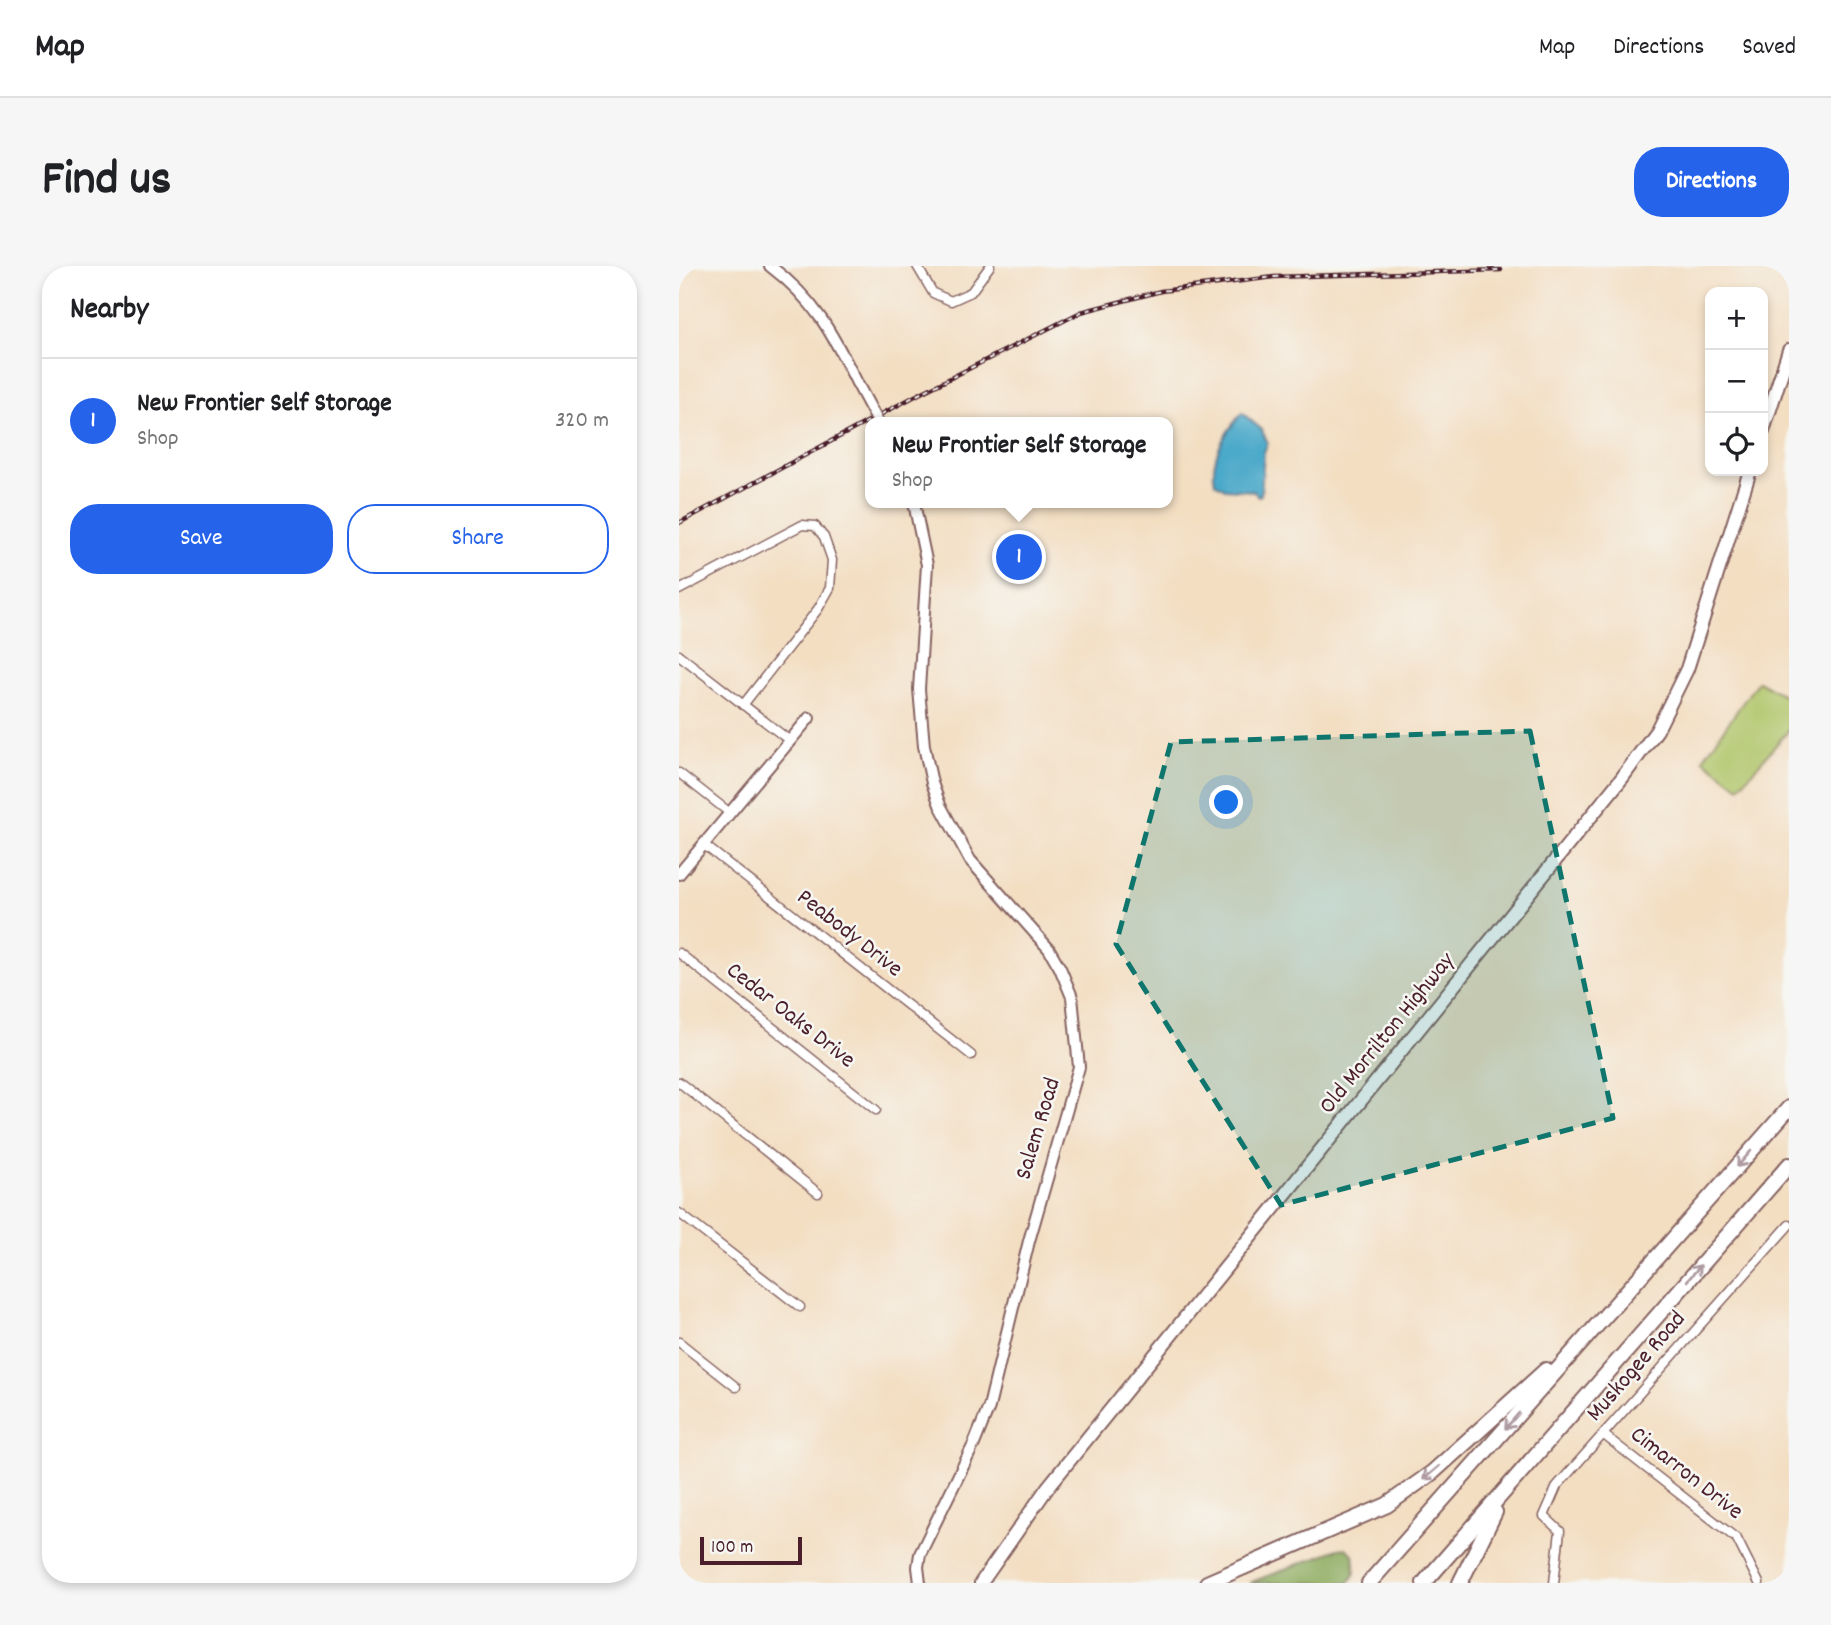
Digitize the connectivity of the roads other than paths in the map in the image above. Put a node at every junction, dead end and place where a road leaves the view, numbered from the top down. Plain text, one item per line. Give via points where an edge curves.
1 (770, 266) edge
2 (917, 266) edge
3 (991, 266) edge
4 (1789, 350) edge
5 (1768, 415) edge
6 (875, 417) edge
7 (1748, 476) edge
8 (915, 508) edge
9 (679, 590) edge
10 (679, 655) edge
11 (743, 705) junction
12 (809, 718) dead end
13 (790, 741) junction
14 (679, 772) edge
15 (730, 813) junction
16 (703, 844) junction
17 (679, 874) edge
18 (679, 953) edge
19 (971, 1055) dead end
20 (679, 1082) edge
21 (1789, 1108) edge
22 (876, 1110) dead end
23 (1789, 1165) edge
24 (818, 1193) dead end
25 (679, 1213) edge
26 (1789, 1225) edge
27 (800, 1307) dead end
28 (1591, 1330) junction
29 (679, 1342) edge
30 (736, 1387) dead end
31 (1604, 1435) junction
32 (1523, 1470) junction
33 (920, 1583) edge
34 (982, 1583) edge
35 (1207, 1583) edge
36 (1369, 1583) edge
37 (1424, 1583) edge
38 (1460, 1583) edge
39 (1554, 1583) edge
40 (1759, 1583) edge

1 - 6 main road, bridge via 813,304 829,326
2 - 3 street via 933,293 951,301 971,292
4 - 5 main road
7 - 34 main road, Old Morrilton Highway via 1687,669 1657,730 1048,1487
8 - 33 main road, Salem Road via 927,565 919,689 932,783 970,860 1049,949 1060,968 1072,997 1079,1067 1035,1216 989,1407 920,1555
9 - 11 street via 802,525 820,530 832,560 827,595
10 - 11 street
11 - 13 street
12 - 13 main road
13 - 15 main road
14 - 15 street
15 - 16 main road
16 - 17 main road
16 - 19 street, Peabody Drive
18 - 22 street, Cedar Oaks Drive
20 - 24 street
21 -> 28 highway
32 -> 23 highway
25 - 27 street
26 - 31 street, Muskogee Road
28 -> 35 highway via 1401,1496 1366,1517
28 -> 36 highway
29 - 30 street
31 - 39 street, Muskogee Road via 1557,1486 1544,1516 1560,1531
31 - 40 street, Cimarron Drive via 1737,1539
32 - 37 highway
32 - 38 highway via 1482,1535

